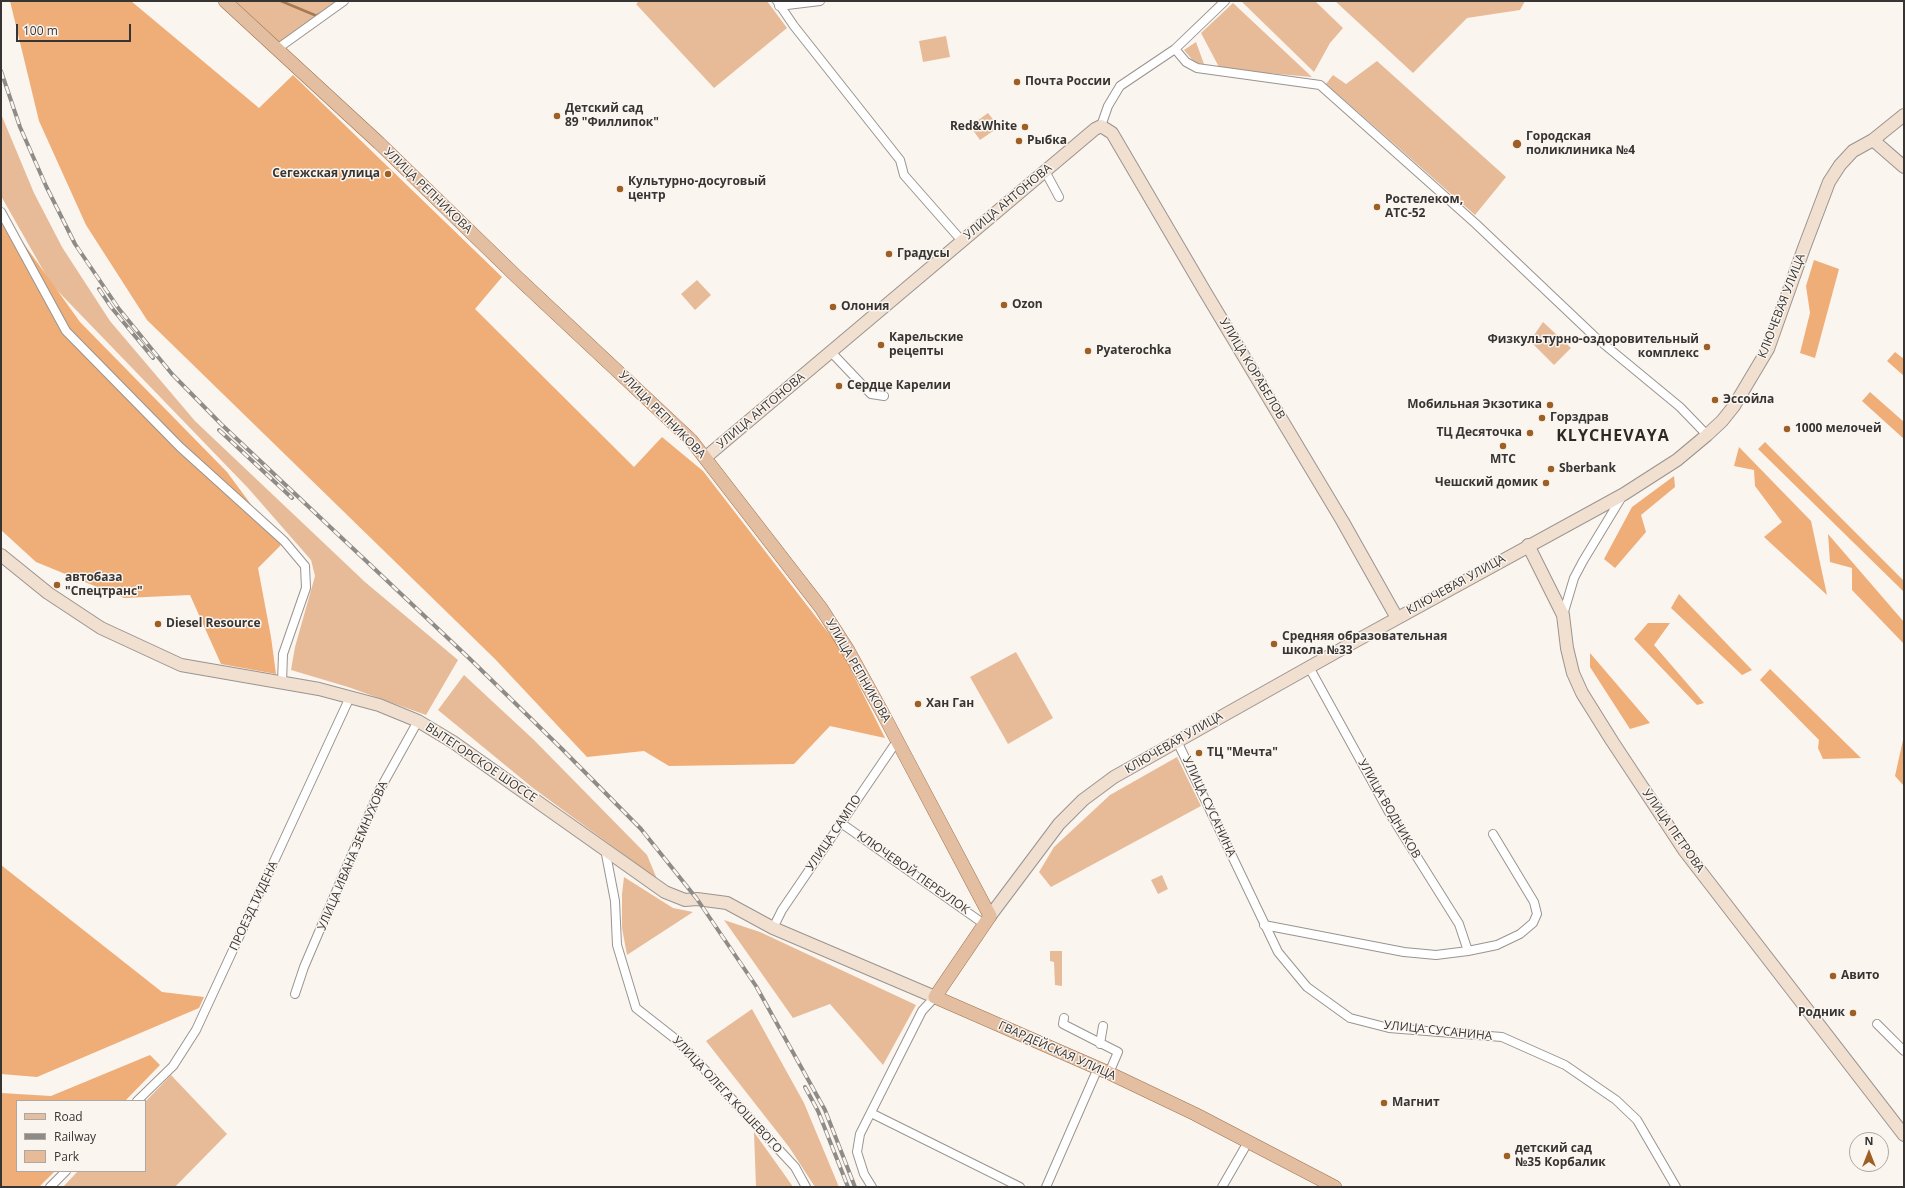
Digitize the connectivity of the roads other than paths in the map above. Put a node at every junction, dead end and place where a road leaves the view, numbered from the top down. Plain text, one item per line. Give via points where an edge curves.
1 (225, 1) edge
2 (344, 1) edge
3 (820, 1) edge
4 (1225, 1) edge
5 (778, 4) edge
6 (277, 49) junction
7 (1175, 49) junction
8 (1904, 115) edge
9 (1101, 126) junction
10 (1873, 140) junction
11 (1904, 167) edge
12 (1045, 171) junction
13 (1059, 198) dead end
14 (1, 212) edge
15 (962, 241) junction
16 (832, 352) junction
17 (884, 396) dead end
18 (1707, 435) junction
19 (706, 457) junction
20 (1624, 494) junction
21 (1528, 545) junction
22 (1, 555) edge
23 (1563, 615) junction
24 (1397, 618) junction
25 (1309, 667) junction
26 (282, 683) junction
27 (350, 697) junction
28 (418, 721) junction
29 (897, 741) junction
30 (1177, 741) junction
31 (841, 823) junction
32 (1493, 834) dead end
33 (605, 848) junction
34 (987, 920) junction
35 (1264, 925) junction
36 (773, 928) junction
37 (1468, 951) junction
38 (295, 994) dead end
39 (935, 997) junction
40 (1064, 1018) dead end
41 (1877, 1024) dead end
42 (1102, 1026) dead end
43 (1100, 1044) junction
44 (1904, 1051) edge
45 (1104, 1070) junction
46 (138, 1100) edge
47 (871, 1113) junction
48 (1904, 1135) edge
49 (1248, 1142) junction
50 (65, 1172) edge
51 (50, 1187) edge
52 (806, 1187) edge
53 (872, 1187) edge
54 (1020, 1187) edge
55 (1046, 1187) edge
56 (1222, 1187) edge
57 (1334, 1187) edge
58 (1676, 1187) edge

1 - 6 main road, УЛИЦА РЕПНИКОВА
2 - 6 street
3 - 5 street
4 - 7 street
5 - 15 street via 900,160 904,175
6 - 19 main road, УЛИЦА РЕПНИКОВА
7 - 9 street via 1120,86 1108,106
7 - 18 street via 1186,62 1197,68 1320,85 1476,224 1594,336 1680,407
8 - 10 main road, КЛЮЧЕВАЯ УЛИЦА
9 - 12 main road, УЛИЦА АНТОНОВА via 1095,128
9 - 24 main road, УЛИЦА КОРАБЕЛОВ via 1116,139 1332,503
10 - 11 main road
10 - 18 main road, КЛЮЧЕВАЯ УЛИЦА via 1853,152 1829,182 1768,349 1734,406
12 - 13 street
12 - 15 main road, УЛИЦА АНТОНОВА
14 - 26 street via 66,332 180,447 284,541 305,566 306,588 283,654
15 - 16 main road, УЛИЦА АНТОНОВА
16 - 17 street via 871,394
16 - 19 main road, УЛИЦА АНТОНОВА
18 - 20 main road, КЛЮЧЕВАЯ УЛИЦА via 1677,460
19 - 29 main road, УЛИЦА РЕПНИКОВА via 821,608 848,650
20 - 21 main road, КЛЮЧЕВАЯ УЛИЦА
20 - 23 street, УЛИЦА ПЕТРОВА via 1580,566
21 - 23 main road
21 - 24 main road, КЛЮЧЕВАЯ УЛИЦА
22 - 26 main road, ВЫТЕГОРСКОЕ ШОССЕ via 48,593 109,633 181,665
23 - 48 main road, УЛИЦА ПЕТРОВА via 1573,673 1582,693 1646,793 1684,850
24 - 25 main road, КЛЮЧЕВАЯ УЛИЦА
25 - 30 main road, КЛЮЧЕВАЯ УЛИЦА
25 - 37 street, УЛИЦА ВОДНИКОВ via 1390,814 1459,924
26 - 27 main road, ВЫТЕГОРСКОЕ ШОССЕ via 319,688
27 - 28 main road, ВЫТЕГОРСКОЕ ШОССЕ via 379,705
27 - 46 street, ПРОЕЗД ТИДЕНА via 196,1030 173,1066
28 - 33 main road, ВЫТЕГОРСКОЕ ШОССЕ via 453,742
28 - 38 street, УЛИЦА ИВАНА ЗЕМНУХОВА via 379,792 304,967
29 - 31 street, УЛИЦА САМПО
29 - 34 main road, УЛИЦА РЕПНИКОВА
30 - 34 main road, КЛЮЧЕВАЯ УЛИЦА via 1114,777 1083,800 1059,824
30 - 35 street, УЛИЦА СУСАНИНА
31 - 34 street, КЛЮЧЕВОЙ ПЕРЕУЛОК
31 - 36 street, УЛИЦА САМПО via 782,910
32 - 37 street via 1534,902 1537,914 1533,923 1520,934 1497,945
33 - 36 main road, ВЫТЕГОРСКОЕ ШОССЕ via 665,892 685,900 726,903
33 - 52 street, УЛИЦА ОЛЕГА КОШЕВОГО via 614,901 617,945 636,1008 678,1041 795,1167
34 - 39 main road, КЛЮЧЕВАЯ УЛИЦА
35 - 37 street via 1404,952 1436,955
35 - 58 street, УЛИЦА СУСАНИНА via 1278,952 1307,987 1350,1018 1389,1028 1502,1037 1565,1065 1616,1100 1637,1120
36 - 39 main road, ГВАРДЕЙСКАЯ УЛИЦА
39 - 45 main road, ГВАРДЕЙСКАЯ УЛИЦА
39 - 47 street via 922,1010
40 - 43 street via 1063,1024
41 - 44 street
42 - 43 street
43 - 45 street via 1118,1052
45 - 49 main road, ГВАРДЕЙСКАЯ УЛИЦА
45 - 55 street
47 - 53 street via 860,1134 857,1152 864,1174
47 - 54 street
49 - 56 street
49 - 57 main road, ГВАРДЕЙСКАЯ УЛИЦА
50 - 51 street

